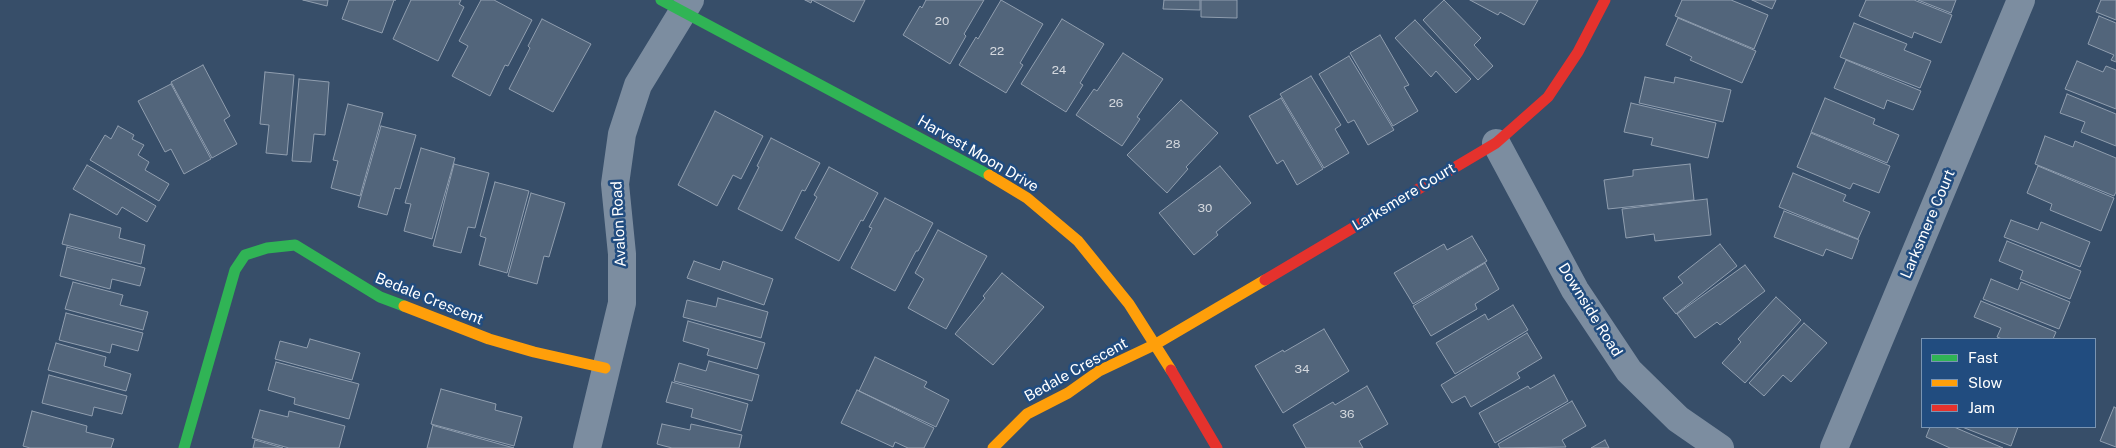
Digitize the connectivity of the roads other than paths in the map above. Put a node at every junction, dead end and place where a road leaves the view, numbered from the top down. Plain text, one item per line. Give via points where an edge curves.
1 (1605, 0) edge
2 (2021, 0) edge
3 (678, 4) edge
4 (1496, 143) junction
5 (1156, 344) junction
6 (605, 368) junction
7 (184, 448) edge
8 (587, 448) edge
9 (993, 448) edge
10 (1217, 448) edge
11 (1720, 448) edge
12 (1834, 448) edge

1 - 4 street, Larksmere Court via 1578,52 1548,97
2 - 12 street, Larksmere Court
3 - 5 street, Harvest Moon Drive via 968,162 1027,198 1078,241 1129,304
3 - 6 street, Avalon Road via 638,85 622,134 615,184 622,254 622,303
4 - 5 street, Larksmere Court
4 - 11 street, Downside Road via 1575,290 1629,371 1678,420
5 - 9 street, Bedale Crescent via 1100,371 1068,393 1027,414
5 - 10 street, Harvest Moon Drive
6 - 7 street, Bedale Crescent via 489,339 380,297 295,246 267,248 245,255 235,270
6 - 8 street, Avalon Road

